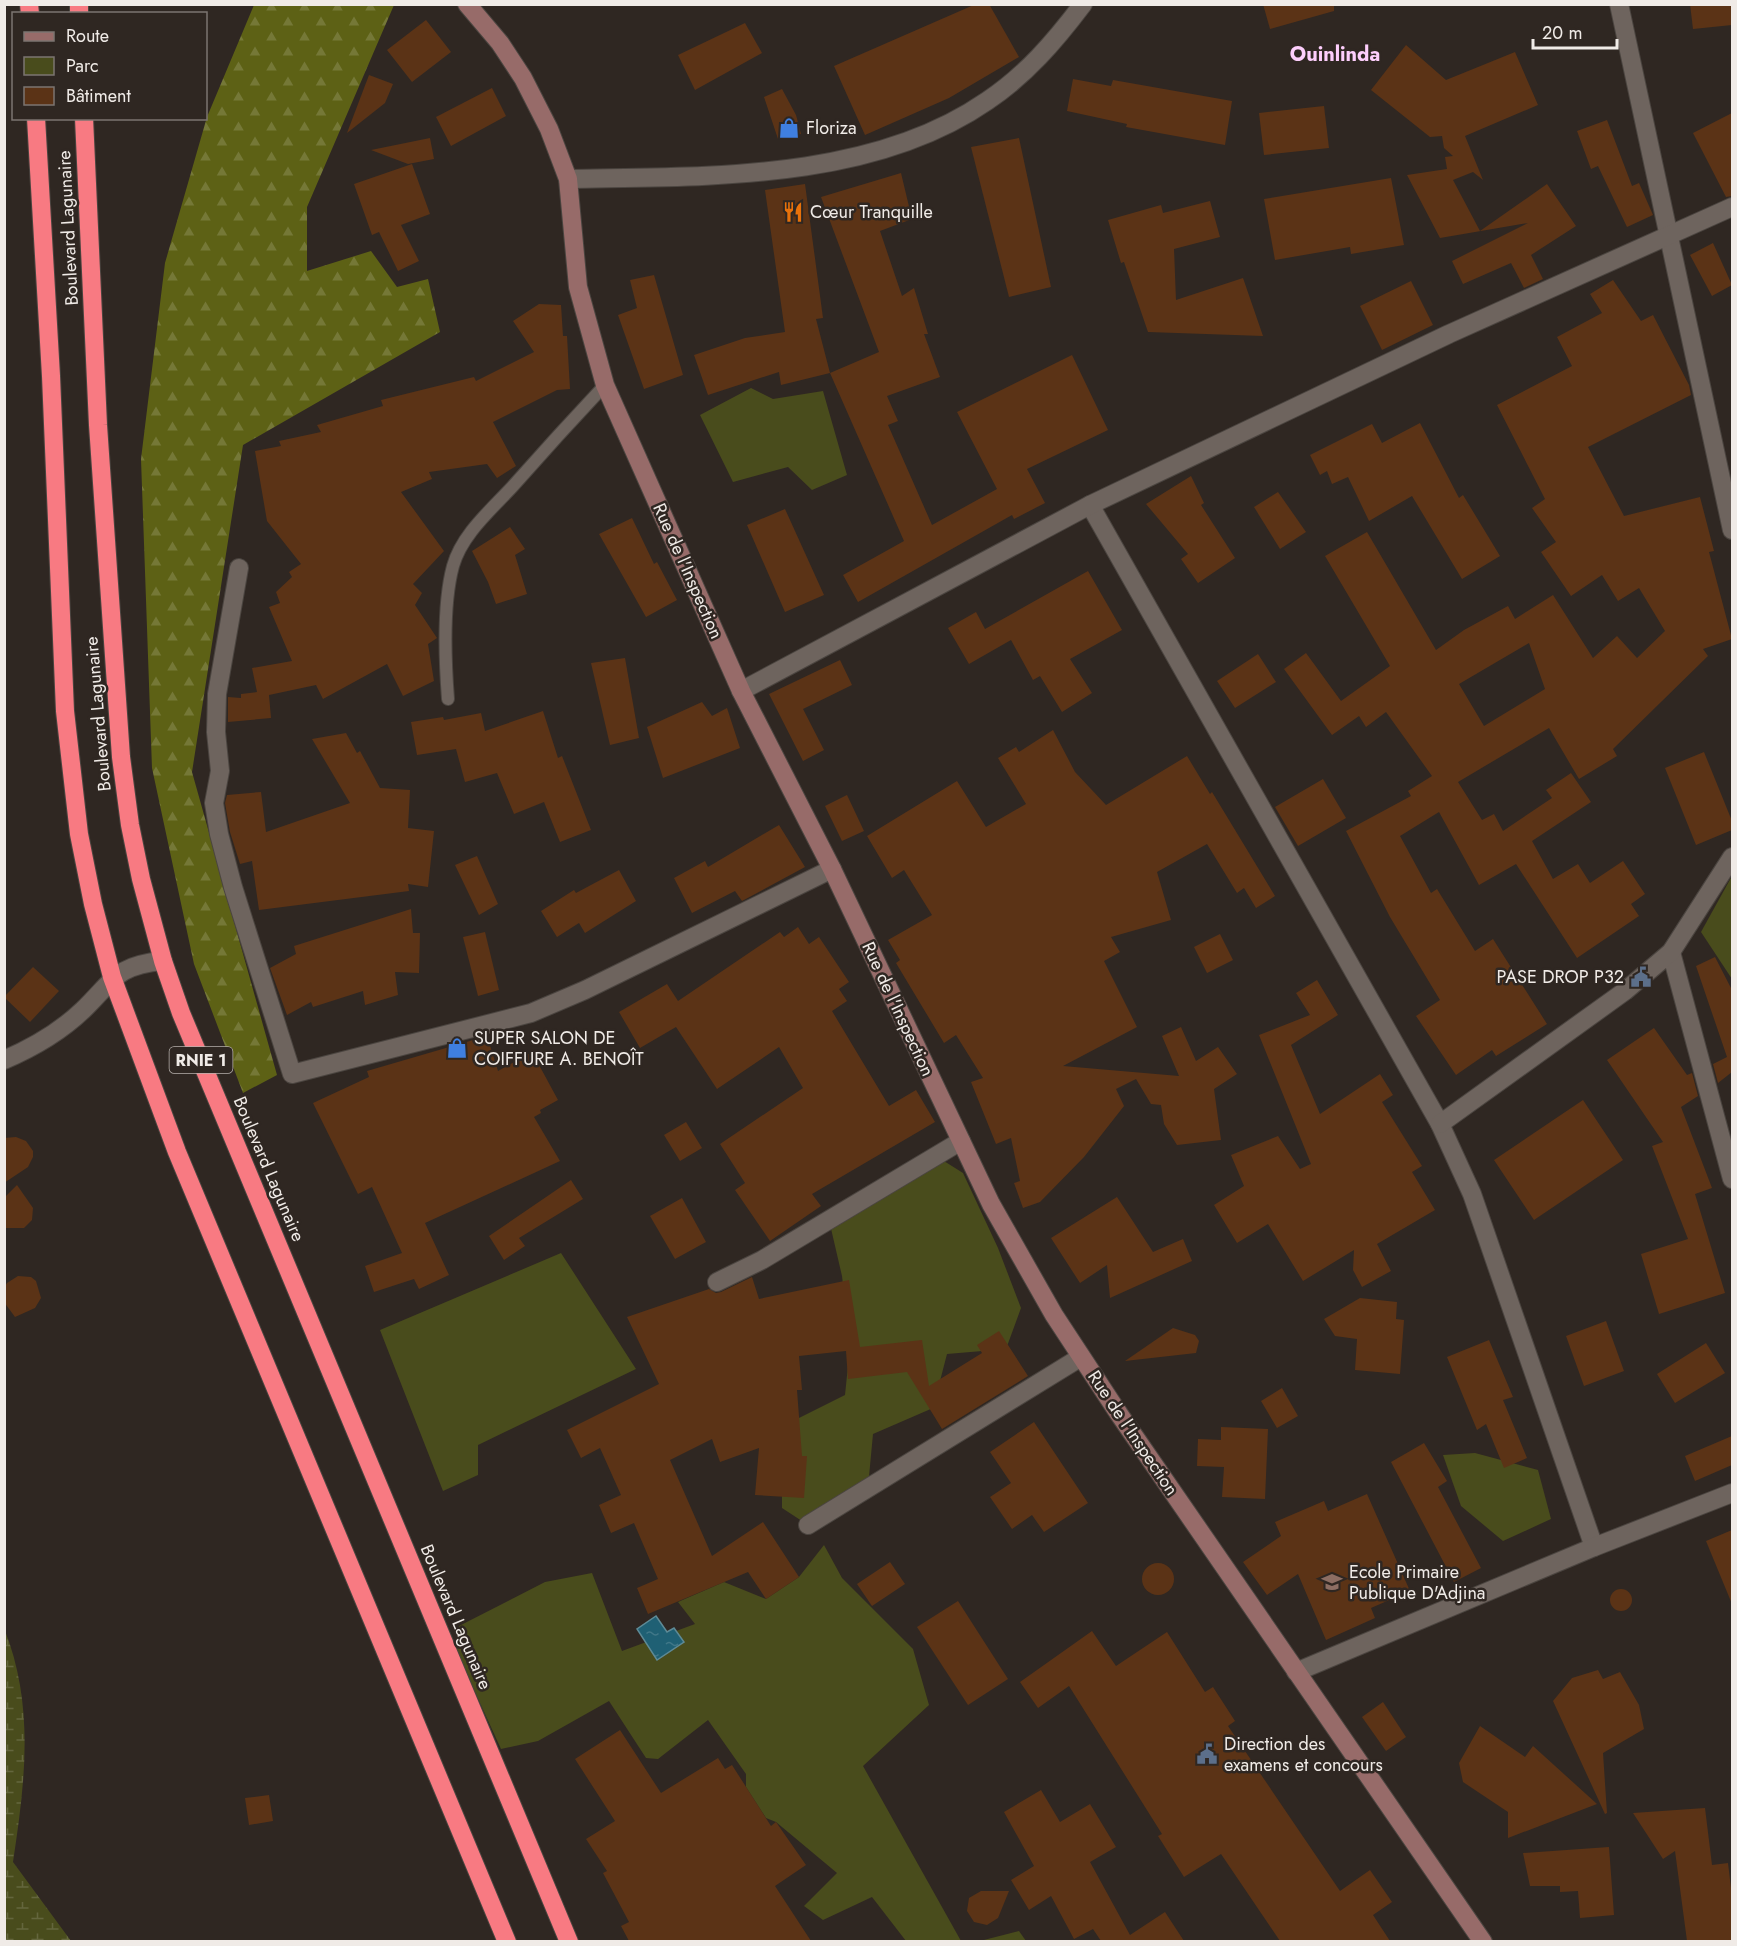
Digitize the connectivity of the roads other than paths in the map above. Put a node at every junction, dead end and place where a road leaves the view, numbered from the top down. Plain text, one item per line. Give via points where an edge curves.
1 (467, 4) edge
2 (1083, 4) edge
3 (1619, 4) edge
4 (36, 120) edge
5 (84, 120) edge
6 (568, 179) junction
7 (1732, 207) edge
8 (1671, 236) junction
9 (605, 385) junction
10 (1090, 505) junction
11 (1732, 530) edge
12 (239, 568) dead end
13 (741, 691) junction
14 (448, 699) dead end
15 (1732, 857) edge
16 (832, 869) junction
17 (1671, 952) junction
18 (163, 962) junction
19 (112, 976) junction
20 (4, 1060) edge
21 (1440, 1124) junction
22 (961, 1141) junction
23 (1732, 1179) edge
24 (717, 1282) dead end
25 (1081, 1357) junction
26 (1732, 1493) edge
27 (808, 1525) dead end
28 (1594, 1547) junction
29 (1296, 1672) junction
30 (507, 1941) edge
31 (569, 1941) edge
32 (1483, 1941) edge

1 - 6 street, Rue de l'Inspection via 523,78
2 - 6 street via 1050,48 1013,81 987,102 918,138 849,158 748,173
3 - 8 street
4 - 19 highway, Boulevard Lagunaire / RNIE 1 via 66,721 79,834
5 - 18 highway, Boulevard Lagunaire / RNIE 1 via 99,437 121,757 130,825
6 - 9 street, Rue de l'Inspection via 578,287
7 - 8 street
8 - 10 street via 1441,337
8 - 11 street
9 - 13 street, Rue de l'Inspection
9 - 14 lane via 461,545 453,567 449,601 445,657
10 - 13 street
10 - 21 street
12 - 16 street via 217,694 220,771 214,803 233,887 292,1074 531,1013
13 - 16 street, Rue de l'Inspection
15 - 17 street
16 - 22 street, Rue de l'Inspection
17 - 21 street via 1625,991
17 - 23 street
18 - 19 street
18 - 31 highway, Boulevard Lagunaire / RNIE 1
19 - 20 street via 82,1011 55,1032
19 - 30 highway, Boulevard Lagunaire / RNIE 1 via 177,1152
21 - 28 street via 1472,1194
22 - 24 street via 772,1254
22 - 25 street, Rue de l'Inspection via 1023,1261
25 - 27 street
25 - 29 street, Rue de l'Inspection
26 - 28 street
28 - 29 street
29 - 32 street, Rue de l'Inspection

